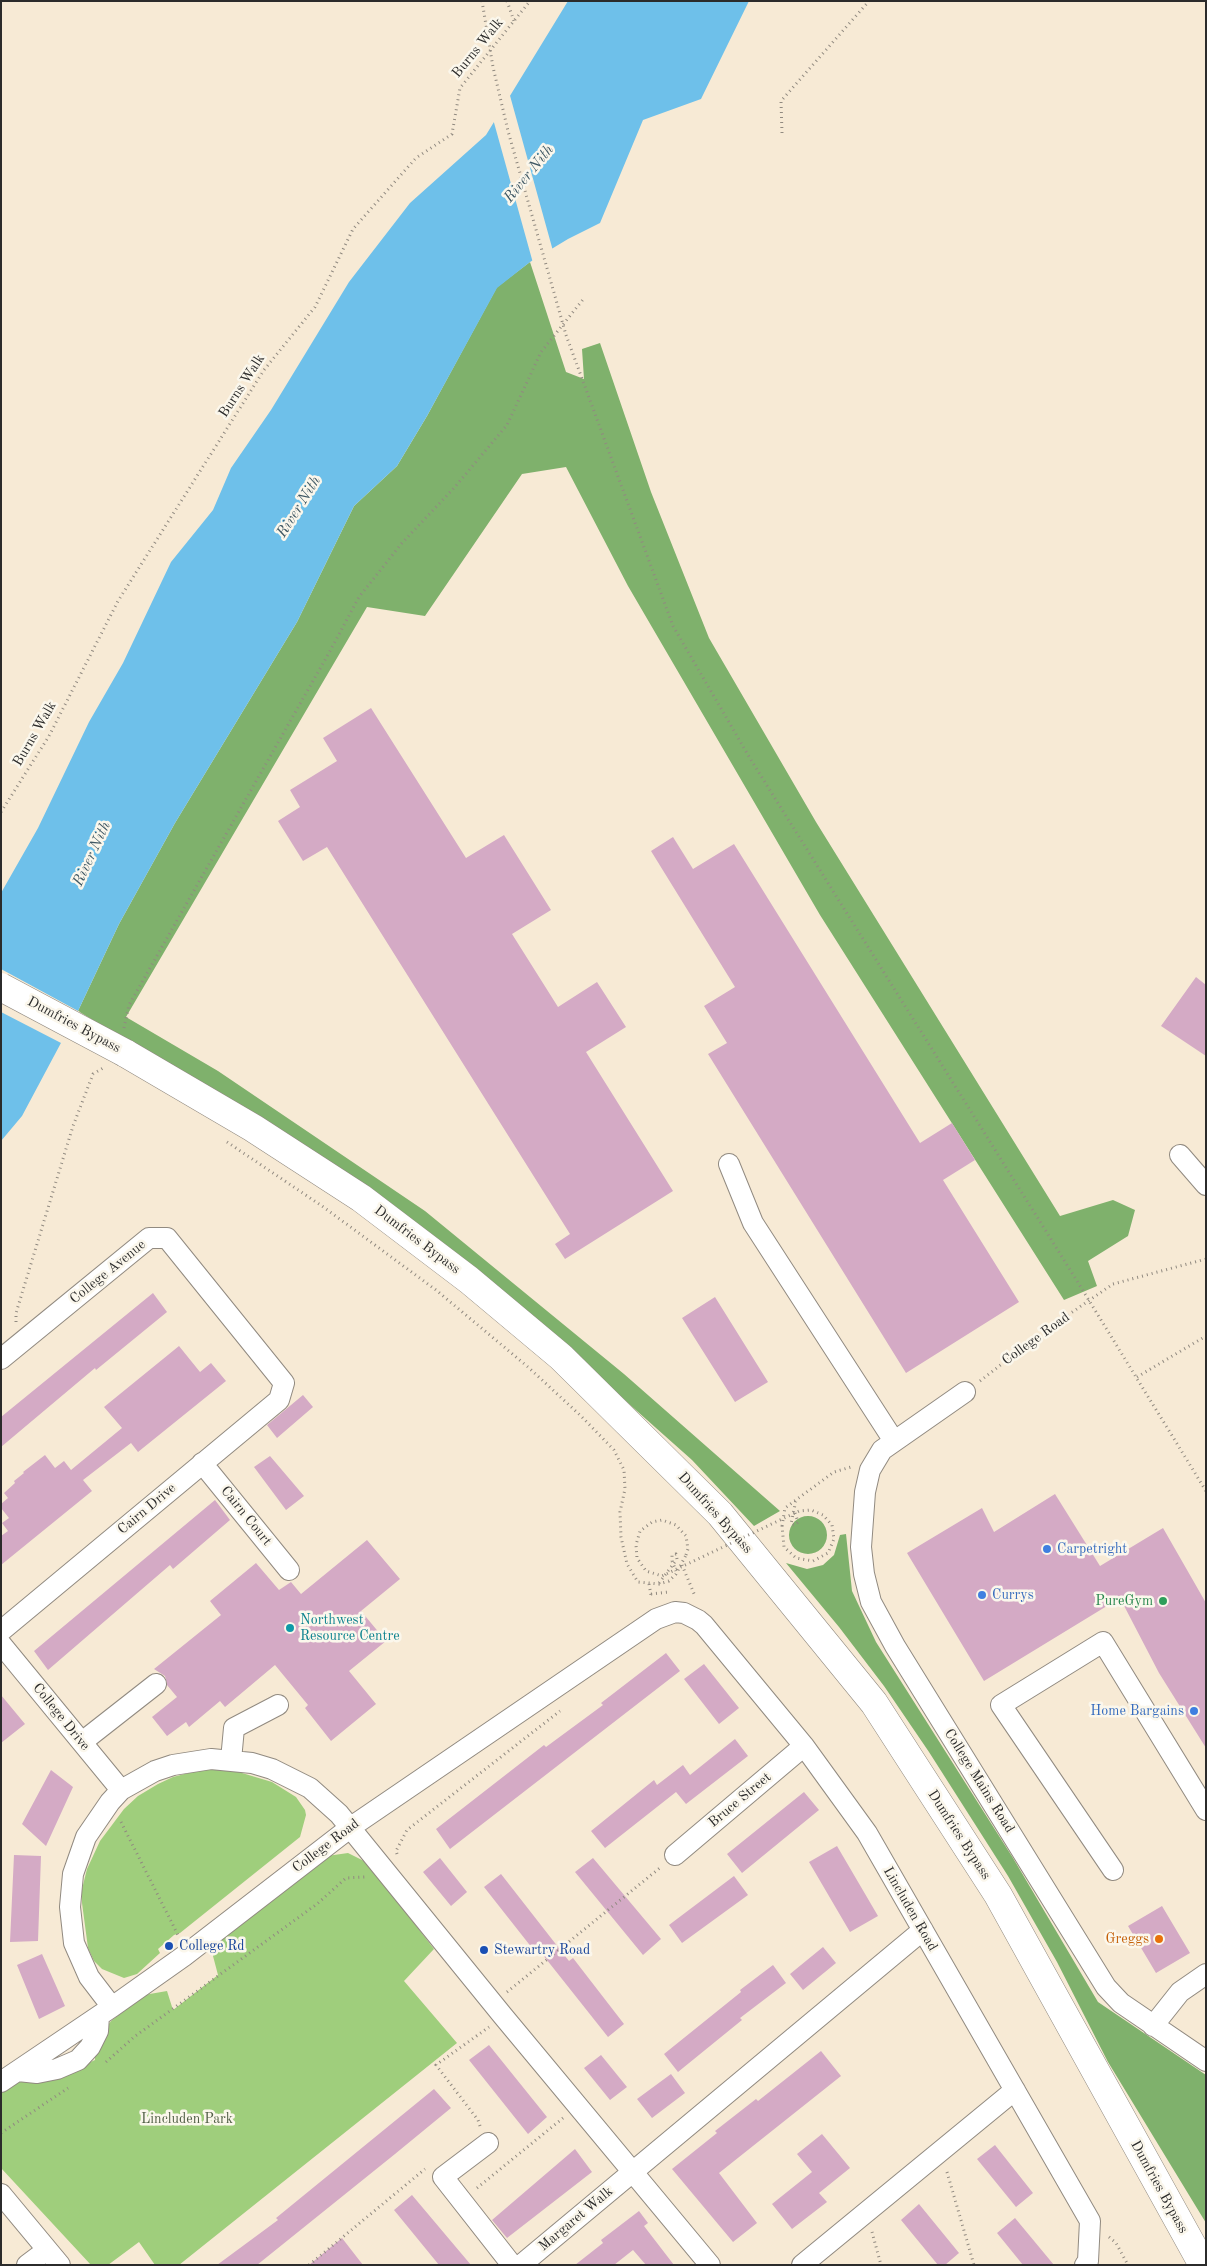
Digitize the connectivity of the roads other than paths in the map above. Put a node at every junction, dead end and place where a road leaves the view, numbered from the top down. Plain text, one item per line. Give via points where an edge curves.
1 (1, 986) edge
2 (1180, 1155) dead end
3 (729, 1164) dead end
4 (1206, 1185) edge
5 (7, 1355) edge
6 (284, 1383) joint
7 (965, 1392) road end
8 (888, 1446) junction
9 (202, 1463) junction
10 (290, 1570) dead end
11 (698, 1620) joint
12 (1, 1632) edge
13 (1, 1644) edge
14 (156, 1684) dead end
15 (278, 1705) dead end
16 (82, 1742) junction
17 (804, 1746) junction
18 (231, 1760) junction
19 (116, 1795) junction
20 (1206, 1810) edge
21 (351, 1827) junction
22 (675, 1855) road end
23 (1113, 1870) dead end
24 (923, 1930) junction
25 (1206, 1974) edge
26 (106, 2012) junction
27 (1153, 2026) junction
28 (1206, 2061) edge
29 (9, 2076) edge
30 (1016, 2090) junction
31 (480, 2133) road end
32 (631, 2172) junction
33 (1, 2194) edge
34 (47, 2250) junction
35 (1201, 2263) edge
36 (28, 2265) edge
37 (60, 2265) edge
38 (512, 2265) edge
39 (521, 2265) edge
40 (710, 2265) edge
41 (802, 2265) edge
42 (1085, 2265) edge

1 - 35 highway, Dumfries Bypass, bridge via 253,1128 362,1198 469,1280 561,1357 720,1514 874,1704 982,1870
2 - 4 street
3 - 8 street via 753,1222
5 - 6 street, College Avenue via 149,1238 167,1238
6 - 9 street, Cairn Drive via 279,1400
7 - 8 street
8 - 27 street, College Mains Road via 870,1470 864,1492 862,1556 870,1602 1106,1987 1121,2003
9 - 10 street, Cairn Court
9 - 12 street, Cairn Drive
11 - 17 street, Lincluden Road
11 - 21 street, College Road via 674,1612 656,1619
13 - 16 street, College Drive
14 - 16 street
15 - 18 street via 234,1728
16 - 19 street, College Drive
17 - 22 street, Bruce Street
17 - 24 street, Lincluden Road via 867,1833
18 - 19 street via 211,1759 173,1765 155,1771
18 - 21 street via 292,1777 327,1802
19 - 26 street via 86,1837 73,1874 70,1907 74,1942
20 - 23 street via 1103,1642 1001,1705
21 - 26 street, College Road
21 - 32 street
24 - 30 street, Lincluden Road
24 - 32 street, Margaret Walk
25 - 27 street via 1180,1992
26 - 29 street, College Road
27 - 28 street, College Mains Road
30 - 41 street
30 - 42 street, Lincluden Road via 1090,2221 1088,2261
31 - 38 street via 443,2177
32 - 39 street, Margaret Walk
32 - 40 street
33 - 34 street
34 - 36 street
34 - 37 street

